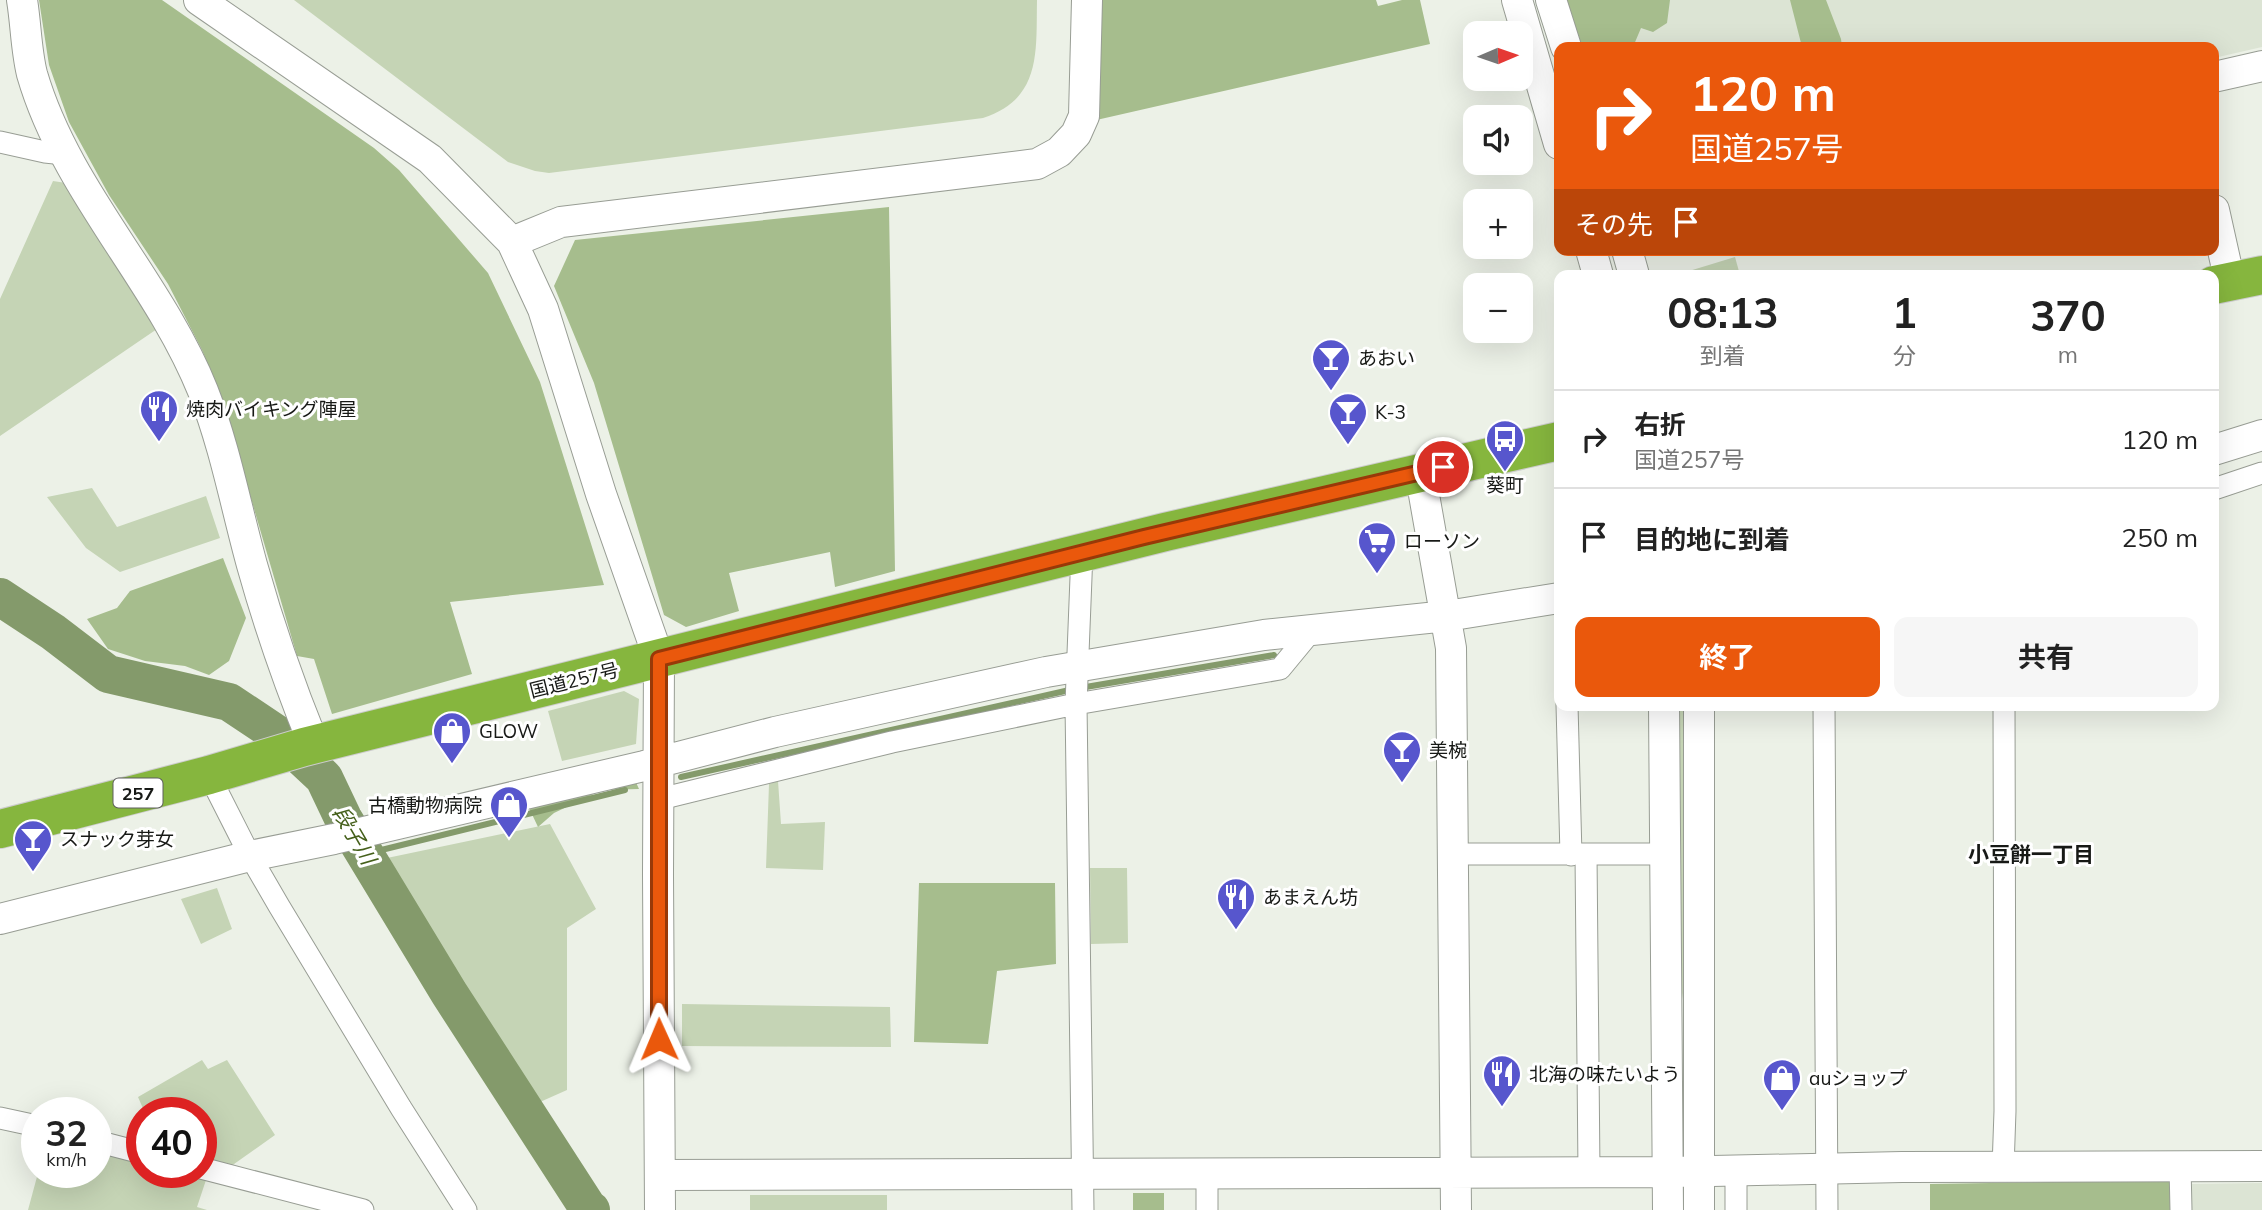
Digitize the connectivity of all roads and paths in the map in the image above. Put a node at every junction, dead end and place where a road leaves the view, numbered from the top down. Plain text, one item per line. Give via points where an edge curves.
1 (22, 0) edge
2 (199, 0) edge
3 (1087, 0) edge
4 (1517, 0) edge
5 (1551, 0) edge
6 (1564, 42) edge
7 (2262, 66) edge
8 (2219, 76) edge
9 (1554, 127) edge
10 (0, 142) edge
11 (64, 154) junction
12 (2219, 222) edge
13 (512, 243) junction
14 (2245, 283) edge
15 (2262, 435) edge
16 (1554, 442) edge
17 (2219, 448) edge
18 (1420, 472) junction
19 (2262, 473) edge
20 (2219, 487) edge
21 (1082, 552) junction
22 (1554, 599) edge
23 (1447, 616) junction
24 (1313, 629) junction
25 (659, 659) junction
26 (1079, 667) junction
27 (1076, 704) junction
28 (1567, 711) edge
29 (1664, 711) edge
30 (1699, 711) edge
31 (1824, 711) edge
32 (2004, 711) edge
33 (298, 749) junction
34 (660, 762) junction
35 (209, 775) junction
36 (660, 799) junction
37 (1, 825) edge
38 (1454, 854) junction
39 (1578, 854) junction
40 (1664, 854) junction
41 (250, 856) junction
42 (0, 919) edge
43 (0, 1118) edge
44 (21, 1123) edge
45 (2180, 1166) junction
46 (2262, 1166) edge
47 (1826, 1168) junction
48 (2003, 1168) junction
49 (1736, 1170) junction
50 (1698, 1171) junction
51 (217, 1172) edge
52 (1207, 1172) junction
53 (1455, 1172) junction
54 (1589, 1172) junction
55 (1667, 1172) junction
56 (1083, 1174) junction
57 (660, 1175) junction
58 (362, 1210) edge
59 (466, 1210) edge
60 (660, 1210) edge
61 (1083, 1210) edge
62 (1207, 1210) edge
63 (1456, 1210) edge
64 (1668, 1210) edge
65 (1699, 1210) edge
66 (1736, 1210) edge
67 (1827, 1210) edge
68 (2181, 1210) edge

1 - 11 street via 33,77
2 - 13 street via 430,159
3 - 13 street via 1084,116 1076,134 1059,152 1037,164 561,222
4 - 9 street
5 - 6 street
7 - 8 street
10 - 11 street
11 - 33 street via 175,330 203,393 225,459
12 - 14 street
13 - 25 street via 543,309
15 - 17 street
16 - 18 highway, 国道257号 / 257
18 - 21 highway, 国道257号 / 257
18 - 23 street
19 - 20 street
21 - 25 highway, 国道257号 / 257
21 - 26 street
22 - 23 street
23 - 24 street
23 - 38 street
24 - 26 street
24 - 27 street via 1280,669
25 - 33 highway, 国道257号 / 257
25 - 34 street
26 - 27 street
26 - 34 street via 775,732
27 - 36 street via 892,742
27 - 56 street
28 - 39 street
29 - 40 street
30 - 50 street
31 - 47 street
32 - 48 street
33 - 35 highway, 国道257号 / 257
34 - 36 street
34 - 41 street
35 - 37 highway, 国道257号 / 257
35 - 41 street
36 - 57 street
38 - 39 street
38 - 53 street
39 - 40 street
39 - 54 street
40 - 55 street
41 - 42 street
41 - 59 street
43 - 44 street
45 - 46 street
45 - 48 street
45 - 68 street
47 - 48 street
47 - 49 street
47 - 67 street
49 - 50 street
49 - 66 street
50 - 55 street
50 - 65 street
51 - 58 street
52 - 53 street
52 - 56 street
52 - 62 street
53 - 54 street
53 - 63 street
54 - 55 street
55 - 64 street
56 - 57 street
56 - 61 street
57 - 60 street

